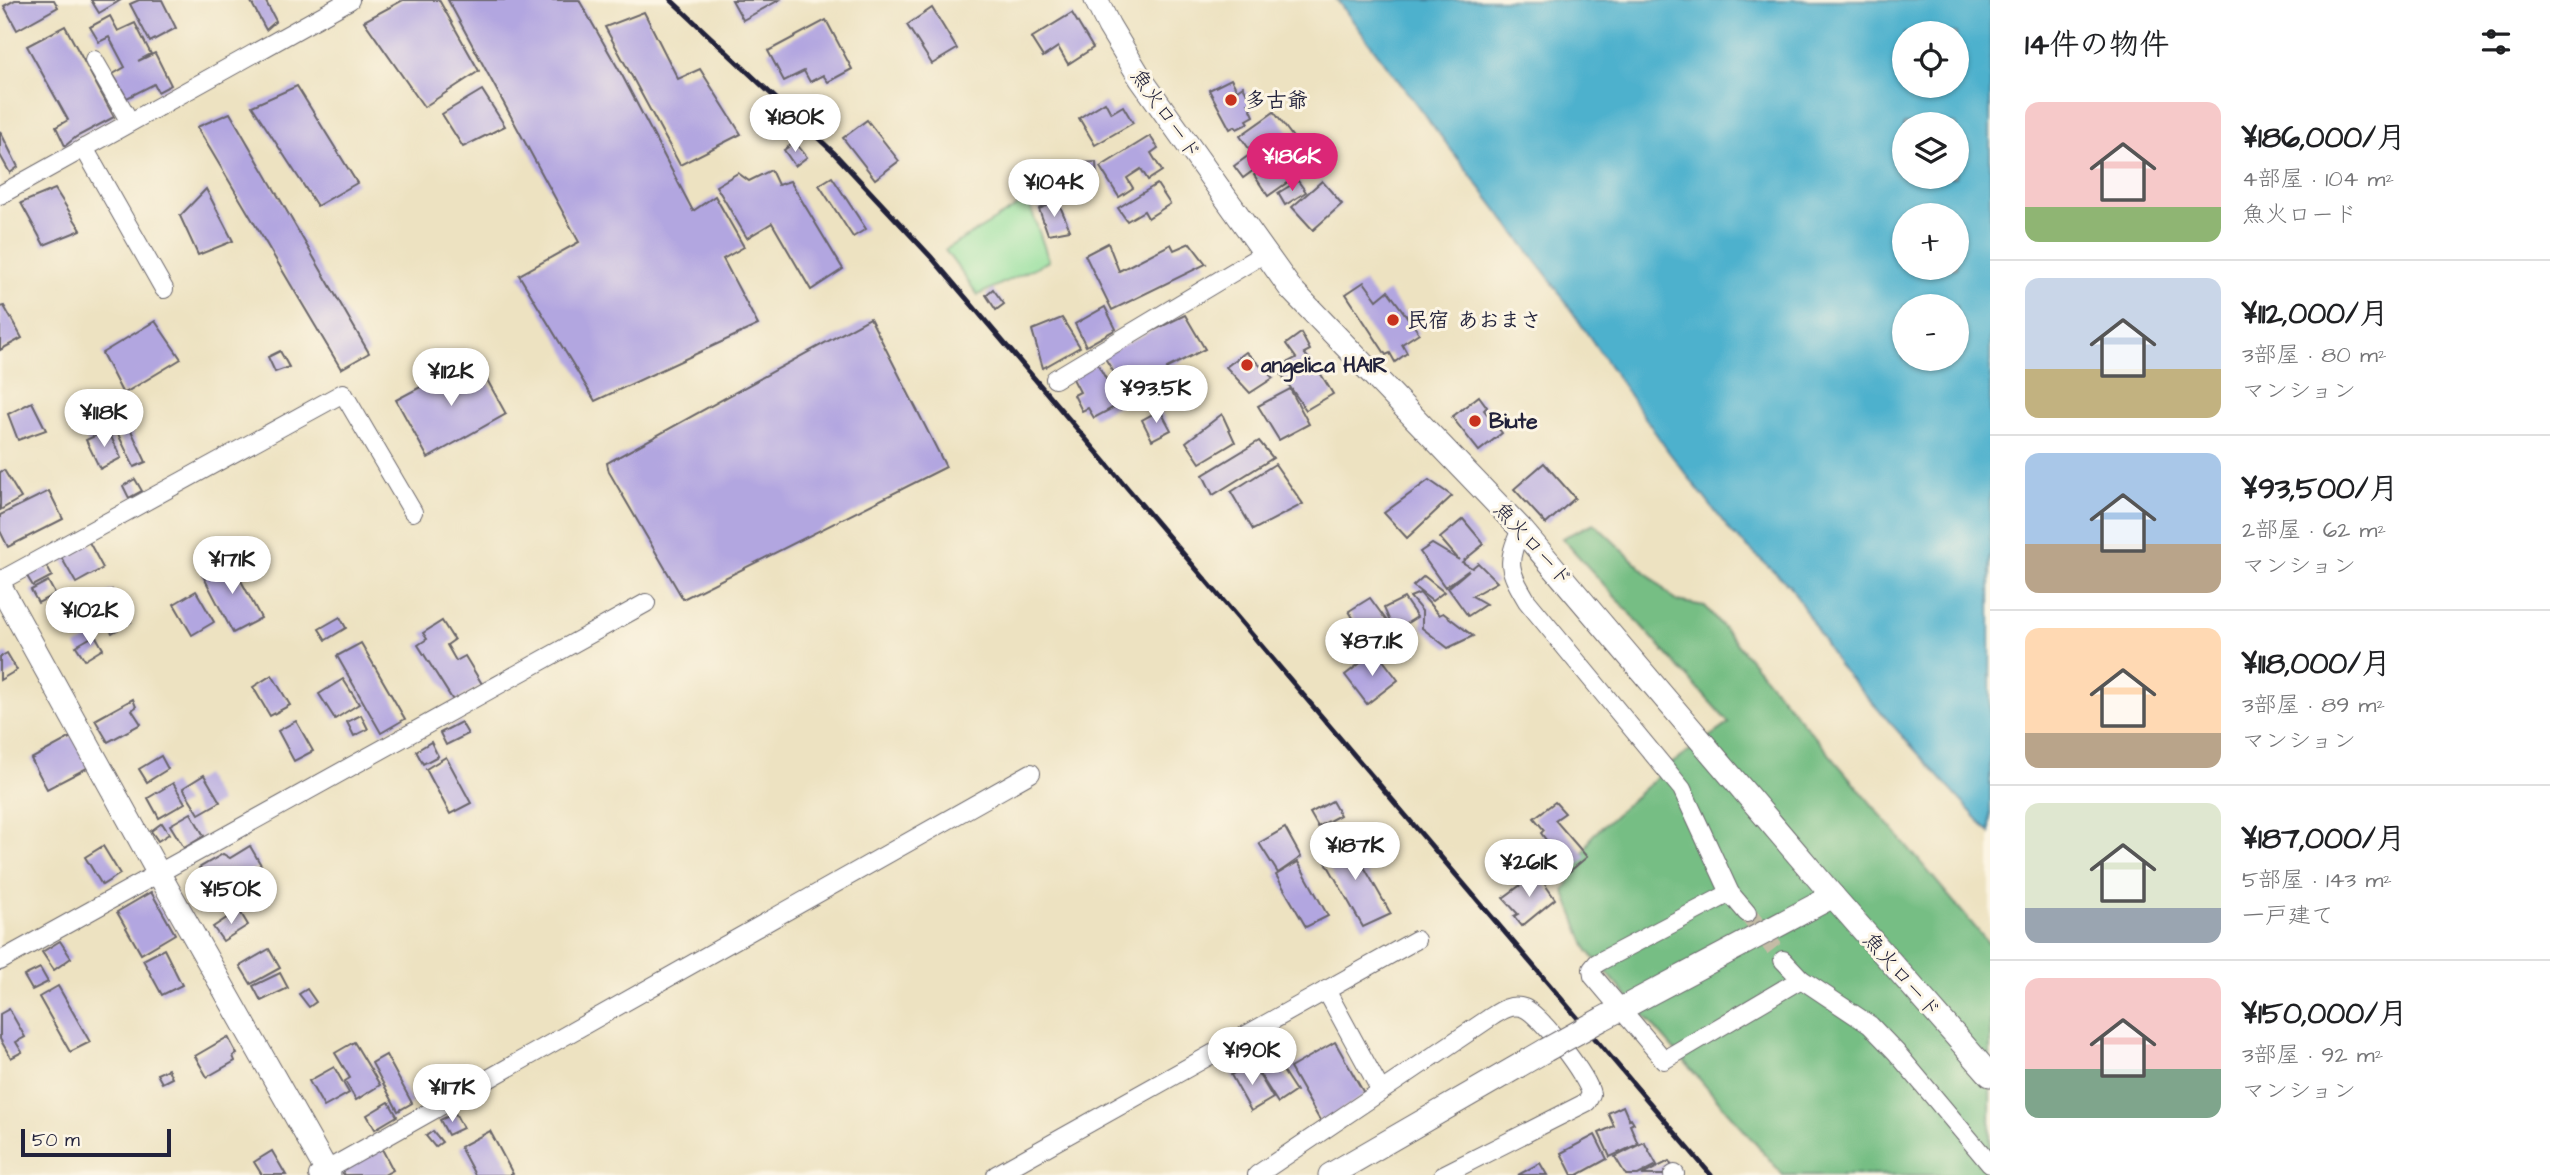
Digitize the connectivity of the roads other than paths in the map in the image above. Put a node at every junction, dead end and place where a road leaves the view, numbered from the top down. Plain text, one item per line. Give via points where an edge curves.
1 (350, 0) edge
2 (1096, 0) edge
3 (322, 7) edge
4 (94, 60) dead end
5 (130, 122) junction
6 (84, 148) junction
7 (0, 195) edge
8 (1265, 253) junction
9 (164, 289) dead end
10 (1055, 379) dead end
11 (413, 512) dead end
12 (1521, 529) junction
13 (0, 583) edge
14 (646, 603) dead end
15 (1031, 773) dead end
16 (159, 874) junction
17 (1730, 893) junction
18 (1833, 896) junction
19 (1747, 912) tunnel mouth
20 (1416, 940) dead end
21 (1783, 960) tunnel mouth
22 (0, 961) edge
23 (1801, 979) junction
24 (1326, 990) junction
25 (1622, 1007) junction
26 (1990, 1076) edge
27 (1381, 1091) junction
28 (1990, 1164) edge
29 (325, 1173) edge
30 (996, 1175) edge
31 (1257, 1175) edge
32 (1330, 1175) edge
33 (1443, 1175) edge

1 - 3 street
2 - 8 street, 魚火ロード via 1141,79
3 - 5 street
4 - 5 street
5 - 6 street
6 - 7 street
6 - 9 street
8 - 10 street
8 - 12 street, 魚火ロード via 1290,288
11 - 13 street via 343,393
12 - 17 street via 1510,554 1517,585 1682,789
12 - 18 street, 魚火ロード
13 - 16 street
14 - 16 street
15 - 29 street
16 - 22 street
16 - 29 street
17 - 19 street
17 - 25 street via 1592,969 1593,976
18 - 25 street
18 - 26 street, 魚火ロード
20 - 24 street
21 - 23 street
23 - 25 street via 1664,1060
23 - 28 street via 1870,1025
24 - 27 street
24 - 30 street
25 - 32 street, bridge
27 - 31 street
27 - 33 street via 1510,1006 1535,1015 1576,1066 1589,1085 1587,1102

